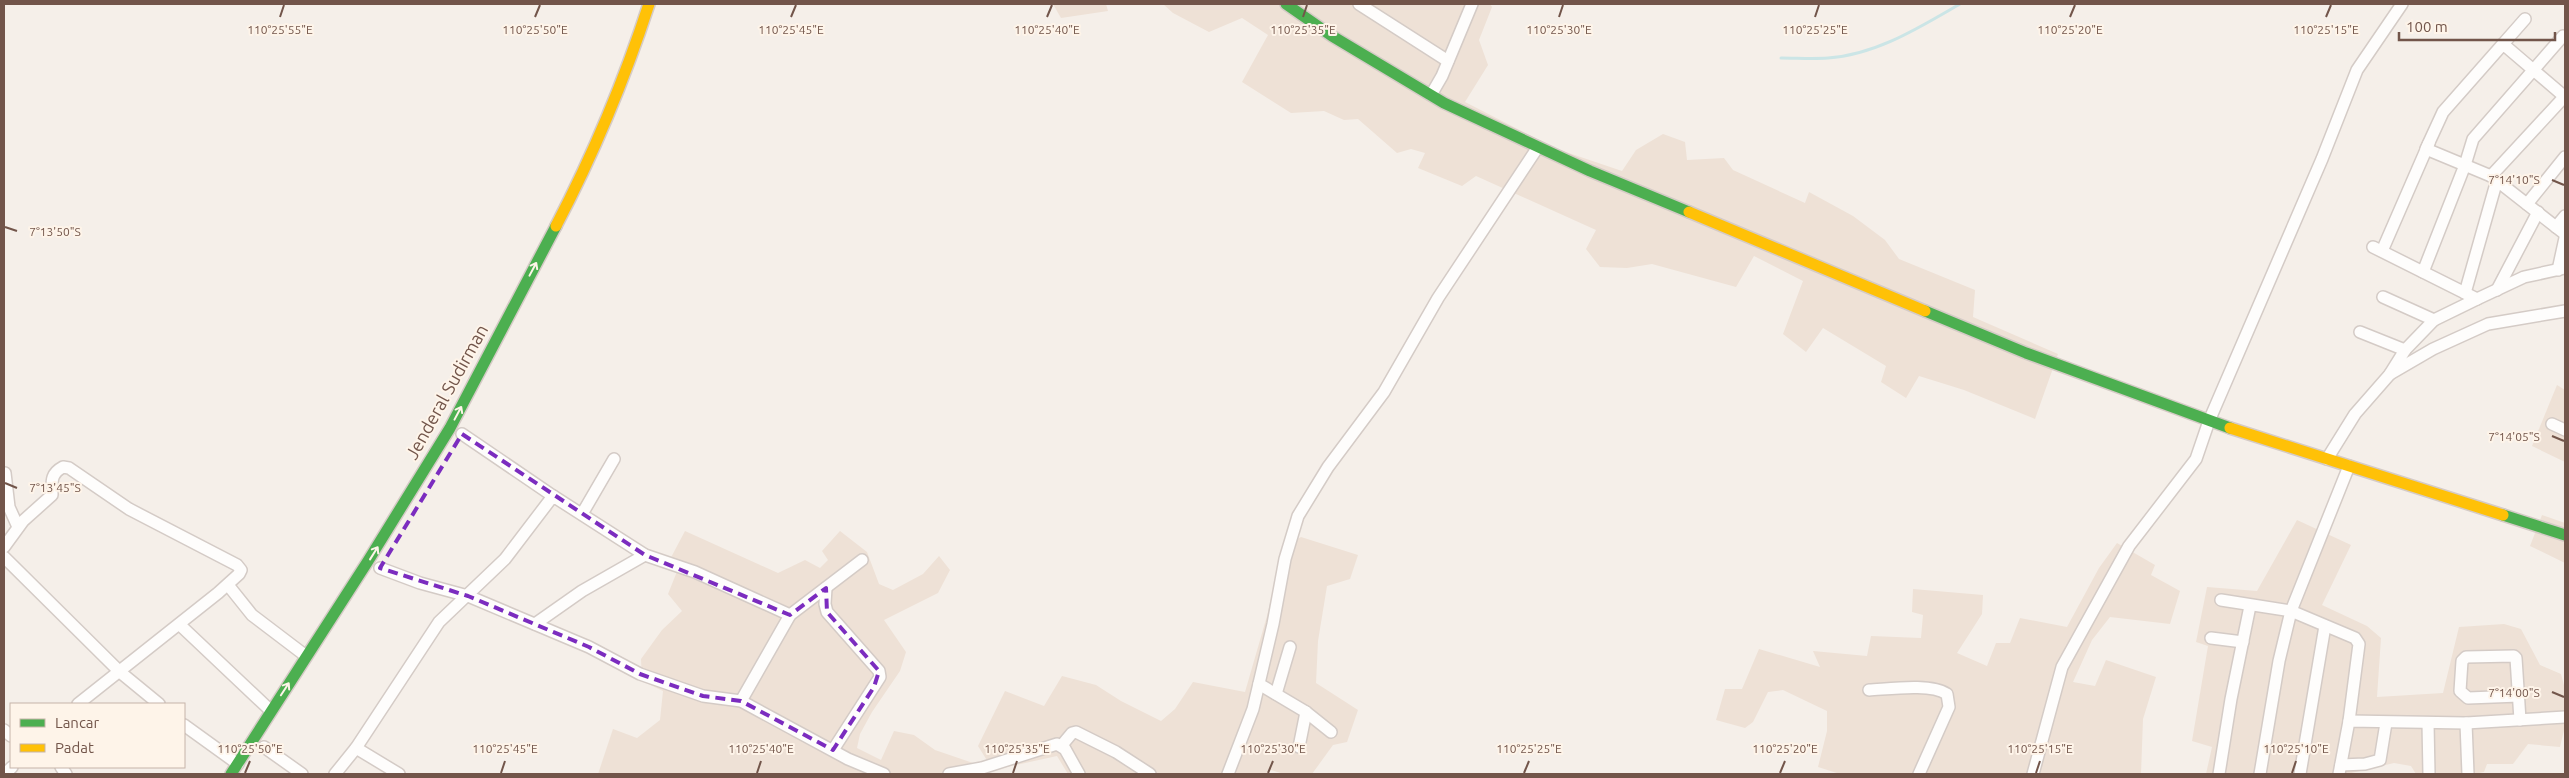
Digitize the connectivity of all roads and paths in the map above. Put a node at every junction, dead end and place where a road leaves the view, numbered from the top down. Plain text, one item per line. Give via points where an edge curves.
1 (649, 4) edge
2 (1286, 4) edge
3 (1359, 4) edge
4 (1472, 4) edge
5 (2402, 4) edge
6 (2525, 19) dead end
7 (2563, 36) dead end
8 (2503, 44) junction
9 (1448, 61) junction
10 (2533, 69) junction
11 (1431, 95) junction
12 (2565, 97) edge
13 (2436, 126) dead end
14 (1538, 147) junction
15 (2426, 149) junction
16 (2565, 157) edge
17 (2465, 165) junction
18 (2494, 178) junction
19 (2527, 204) junction
20 (2538, 212) junction
21 (2565, 216) edge
22 (2561, 230) edge
23 (2565, 238) edge
24 (2562, 269) edge
25 (2424, 272) junction
26 (2497, 290) junction
27 (2465, 293) junction
28 (2383, 297) dead end
29 (2477, 299) junction
30 (2565, 311) edge
31 (2434, 320) junction
32 (2360, 332) dead end
33 (2405, 350) junction
34 (2390, 374) junction
35 (2209, 421) junction
36 (2552, 424) dead end
37 (2565, 430) edge
38 (462, 434) dead end
39 (614, 459) dead end
40 (2327, 459) junction
41 (2349, 466) junction
42 (4, 473) edge
43 (553, 496) junction
44 (582, 514) junction
45 (18, 527) junction
46 (2565, 535) edge
47 (4, 547) edge
48 (645, 555) junction
49 (4, 557) edge
50 (862, 560) dead end
51 (380, 568) dead end
52 (228, 585) junction
53 (826, 588) junction
54 (468, 596) junction
55 (2221, 600) dead end
56 (2250, 606) junction
57 (2291, 611) junction
58 (790, 615) junction
59 (535, 624) junction
60 (180, 625) junction
61 (2325, 626) junction
62 (2212, 638) dead end
63 (2243, 642) junction
64 (1290, 647) dead end
65 (306, 656) junction
66 (120, 672) junction
67 (1259, 684) junction
68 (1869, 690) dead end
69 (1276, 694) junction
70 (2519, 696) junction
71 (741, 701) junction
72 (79, 703) edge
73 (157, 703) edge
74 (271, 711) junction
75 (1306, 712) junction
76 (2565, 716) edge
77 (2520, 720) junction
78 (2349, 721) junction
79 (2386, 723) junction
80 (2428, 723) junction
81 (2466, 723) junction
82 (185, 726) edge
83 (1331, 732) dead end
84 (264, 746) dead end
85 (1062, 746) junction
86 (1299, 747) dead end
87 (356, 748) junction
88 (833, 750) junction
89 (238, 764) junction
90 (2340, 770) edge
91 (231, 774) edge
92 (302, 774) edge
93 (335, 774) edge
94 (399, 774) edge
95 (884, 774) edge
96 (949, 774) edge
97 (1079, 774) edge
98 (1150, 774) edge
99 (1228, 774) edge
100 (1919, 774) edge
101 (2033, 774) edge
102 (2219, 774) edge
103 (2260, 774) edge
104 (2300, 774) edge
105 (2429, 774) edge
106 (2468, 774) edge

65 -> 1 main road, Jenderal Sudirman via 450,428 582,176 626,74
2 - 11 main road via 1332,36
3 - 9 street
4 - 9 street
5 - 35 street via 2357,70
6 - 8 street
7 - 10 street
8 - 10 street
8 - 15 street via 2443,112
9 - 11 street
10 - 12 street
10 - 17 street via 2473,139
11 - 14 main road
12 - 18 street
13 - 15 street
14 - 35 main road via 2026,353
14 - 67 street via 1438,298 1384,392 1328,467 1298,516 1285,559
15 - 17 street
15 - 25 street via 2378,249
16 - 19 street
17 - 18 street
17 - 25 street
18 - 19 street
18 - 27 street
19 - 20 street
20 - 22 street
20 - 26 street
21 - 22 street
23 - 24 street
24 - 26 street via 2524,277
25 - 27 street
26 - 29 street
27 - 29 street
28 - 31 street
29 - 31 street
30 - 34 street via 2488,324 2433,349
31 - 33 street
32 - 33 street
33 - 34 street
34 - 40 street via 2355,414
35 - 40 main road
35 - 101 street via 2196,459 2129,546 2062,667
36 - 37 street
38 - 43 street
39 - 44 street
40 - 41 main road
41 - 46 main road
41 - 57 street
42 - 45 street via 9,507
43 - 44 street
43 - 54 street via 505,559
44 - 48 street
45 - 47 street
45 - 52 street via 52,495 54,474 69,468 129,509 237,565 240,572
48 - 58 street via 695,572
48 - 59 street via 582,591
49 - 66 street
50 - 53 street
51 - 54 street
52 - 60 street
52 - 65 street via 252,615
53 - 58 street
53 - 88 street via 827,612 879,671 880,677
54 - 59 street
54 - 87 street via 439,622
55 - 56 street
56 - 57 street
56 - 63 street
57 - 61 street
57 - 103 street
58 - 71 street
59 - 71 street via 640,674 703,696
60 - 66 street
60 - 74 street
61 - 78 street via 2355,638 2359,644
61 - 104 street
62 - 63 street
63 - 102 street
64 - 69 street
74 -> 65 main road, Jenderal Sudirman
66 - 72 street
66 - 73 street
67 - 69 street
67 - 99 street
68 - 100 street via 1926,688 1947,694 1949,707
69 - 75 street
70 - 70 street via 2514,656 2466,657 2462,661 2462,695 2468,698
70 - 77 street
71 - 88 street
74 - 89 main road, Jenderal Sudirman
75 - 83 street
75 - 86 street
76 - 77 street
77 - 81 street
78 - 79 street
78 - 90 street
79 - 80 street
79 - 90 street via 2380,760
80 - 81 street
80 - 105 street
81 - 106 street
82 - 89 street
84 - 92 street
85 - 96 street via 1057,744 982,768
85 - 97 street
85 - 98 street via 1076,732
87 - 93 street
87 - 94 street
88 - 95 street
89 - 91 main road, Jenderal Sudirman

